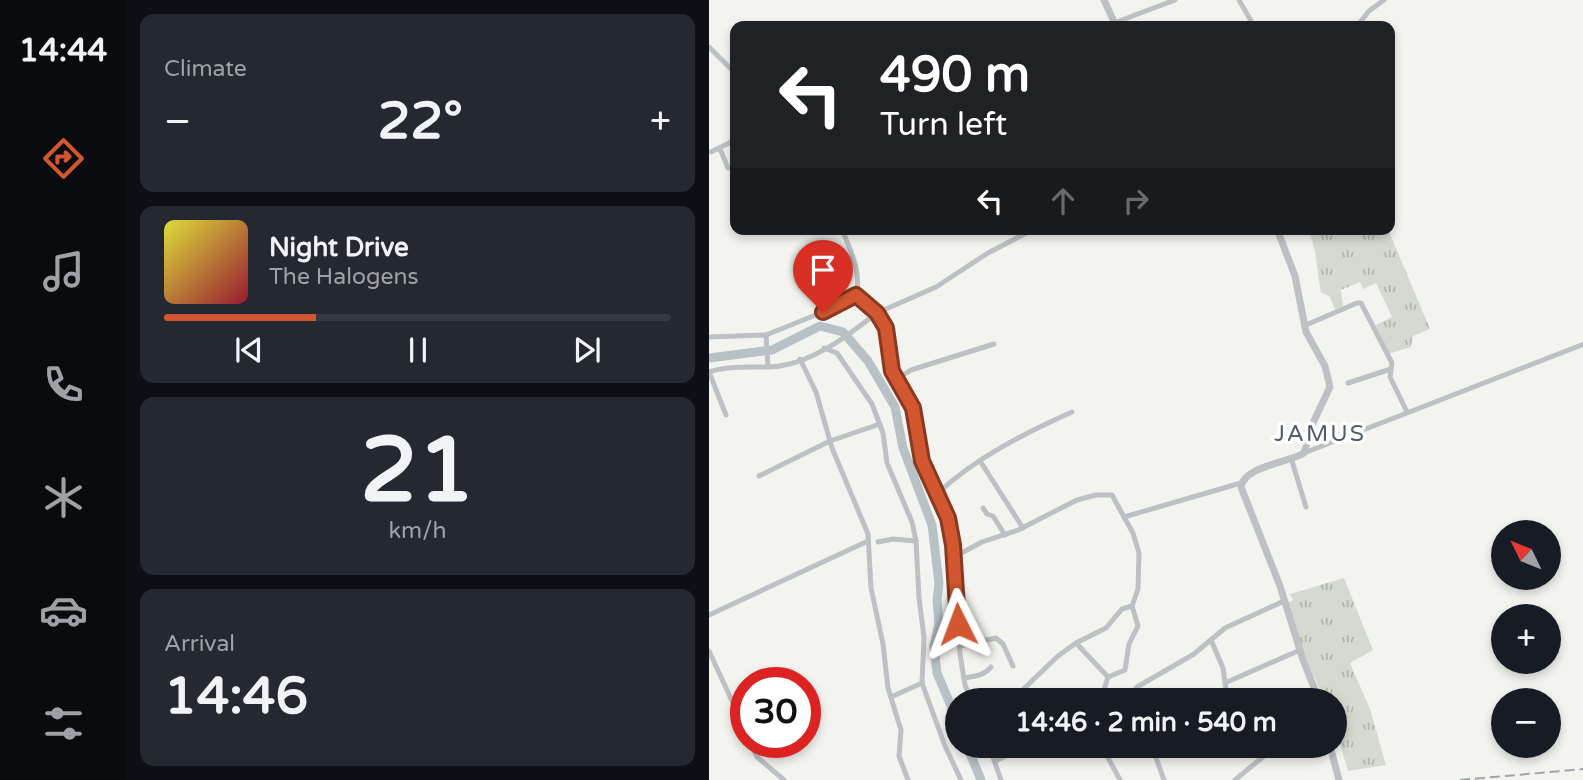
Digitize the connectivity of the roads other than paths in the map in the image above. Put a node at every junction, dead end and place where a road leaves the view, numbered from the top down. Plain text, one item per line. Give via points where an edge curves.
1 (1104, 0) edge
2 (1175, 0) edge
3 (1239, 0) edge
4 (1384, 0) edge
5 (1113, 21) edge
6 (1125, 21) edge
7 (1251, 21) edge
8 (1361, 21) edge
9 (709, 47) edge
10 (730, 68) edge
11 (730, 143) edge
12 (720, 149) junction
13 (711, 152) dead end
14 (730, 167) edge
15 (844, 235) edge
16 (1022, 235) edge
17 (1280, 235) edge
18 (856, 295) junction
19 (877, 313) junction
20 (1306, 324) junction
21 (709, 337) edge
22 (766, 337) junction
23 (994, 344) dead end
24 (1583, 344) edge
25 (824, 348) junction
26 (800, 359) junction
27 (768, 365) junction
28 (1391, 369) junction
29 (709, 372) edge
30 (897, 379) junction
31 (1348, 383) dead end
32 (1072, 412) dead end
33 (1407, 412) junction
34 (726, 415) dead end
35 (880, 424) junction
36 (830, 441) junction
37 (1304, 453) junction
38 (1291, 458) junction
39 (980, 461) junction
40 (759, 476) dead end
41 (1241, 483) junction
42 (937, 494) junction
43 (1306, 507) dead end
44 (983, 508) dead end
45 (1124, 517) junction
46 (1023, 528) junction
47 (1005, 535) junction
48 (868, 541) junction
49 (916, 541) junction
50 (878, 542) dead end
51 (954, 556) junction
52 (1284, 601) junction
53 (1132, 606) junction
54 (709, 615) edge
55 (1211, 640) junction
56 (1076, 643) junction
57 (960, 646) junction
58 (709, 650) edge
59 (1300, 650) junction
60 (1013, 666) dead end
61 (991, 667) dead end
62 (1108, 677) junction
63 (964, 678) junction
64 (922, 683) junction
65 (1225, 683) junction
66 (967, 688) edge
67 (1024, 688) edge
68 (1105, 688) edge
69 (1136, 688) edge
70 (1226, 688) edge
71 (1314, 688) edge
72 (730, 696) edge
73 (891, 697) junction
74 (758, 758) edge
75 (994, 758) edge
76 (1001, 758) edge
77 (1108, 758) edge
78 (1157, 758) edge
79 (1262, 758) edge
80 (1333, 758) edge
81 (995, 761) junction
82 (784, 780) edge
83 (907, 780) edge
84 (961, 780) edge
85 (1001, 780) edge
86 (1120, 780) edge
87 (1164, 780) edge
88 (1235, 780) edge
89 (1339, 780) edge

1 - 5 street
2 - 6 street
3 - 7 street
4 - 8 street
9 - 10 street
11 - 12 street
12 - 13 street
12 - 14 street
15 - 18 street via 855,263
16 - 19 street via 936,287
17 - 20 street
18 - 19 street
18 - 22 street
19 - 25 street
19 - 30 street via 886,328
20 - 28 street via 1360,302
20 - 37 street via 1330,387
21 - 22 street
22 - 27 street
23 - 30 street via 911,370
24 - 33 street
25 - 26 street
25 - 35 street via 845,363
26 - 27 street
26 - 36 street via 816,392
27 - 29 street
28 - 31 street
28 - 33 street via 1392,382
29 - 34 street
30 - 42 street via 915,413 919,453
32 - 39 street
33 - 37 street
35 - 36 street
35 - 49 street via 887,463 913,522
36 - 40 street
36 - 48 street via 865,523
37 - 38 street
38 - 41 street via 1272,463
38 - 43 street
39 - 42 street
39 - 46 street
41 - 45 street
41 - 52 street
42 - 51 street via 951,530
44 - 47 street
45 - 46 street via 1112,495 1096,495
45 - 53 street via 1139,552 1138,589
46 - 47 street
47 - 51 street
48 - 54 street
48 - 73 street via 871,588
49 - 50 street
49 - 64 street via 924,637
51 - 57 street
52 - 55 street via 1225,628
52 - 59 street
53 - 56 street via 1106,628
53 - 62 street via 1138,626 1129,644 1126,668
55 - 65 street
55 - 69 street
56 - 62 street
56 - 67 street
57 - 60 street via 996,638
57 - 63 street
58 - 72 street
59 - 65 street
59 - 71 street
61 - 63 street
62 - 68 street
63 - 66 street
64 - 73 street
64 - 84 street
65 - 70 street
73 - 83 street via 901,730 899,756
74 - 82 street
75 - 81 street
76 - 81 street
77 - 86 street
78 - 87 street
79 - 88 street
80 - 89 street
81 - 85 street

